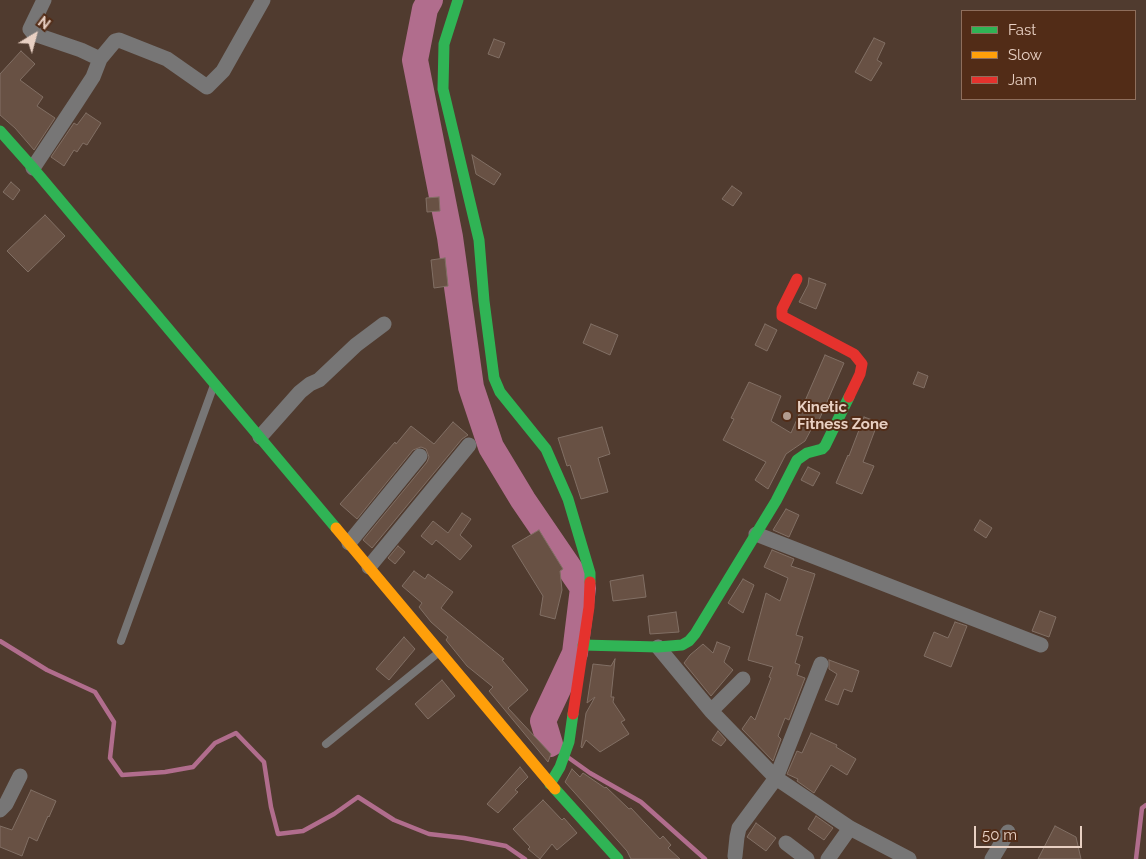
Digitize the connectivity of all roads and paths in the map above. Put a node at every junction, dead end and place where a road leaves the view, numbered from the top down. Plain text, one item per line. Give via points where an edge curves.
1 (44, 0) edge
2 (263, 0) edge
3 (458, 0) edge
4 (100, 60) junction
5 (0, 131) edge
6 (33, 168) junction
7 (798, 279) dead end
8 (384, 324) dead end
9 (215, 383) junction
10 (260, 437) junction
11 (469, 445) dead end
12 (420, 456) dead end
13 (756, 534) junction
14 (349, 543) junction
15 (369, 567) junction
16 (121, 641) dead end
17 (583, 645) junction
18 (1041, 645) dead end
19 (658, 647) junction
20 (440, 652) junction
21 (821, 664) dead end
22 (743, 679) dead end
23 (711, 711) junction
24 (326, 744) dead end
25 (20, 776) dead end
26 (776, 778) junction
27 (550, 784) junction
28 (0, 810) edge
29 (850, 828) junction
30 (1008, 832) dead end
31 (786, 843) dead end
32 (735, 856) dead end
33 (904, 858) edge
34 (618, 859) edge
35 (807, 859) edge
36 (828, 859) edge
37 (992, 859) edge

1 - 4 street via 30,29 34,34
2 - 4 street via 223,71 208,87 168,59 120,40 115,41
3 - 17 street via 444,44 443,89 479,240 494,378 500,392 546,450 568,499 590,573
4 - 6 street via 93,77
5 - 6 street
6 - 9 street
7 - 13 street via 782,309 782,316 854,354 862,364 825,446 797,460
8 - 10 street via 319,380 300,392
9 - 10 street
9 - 16 lane
10 - 14 street
11 - 15 street
12 - 14 street
13 - 18 street
13 - 19 street via 696,634 682,645
14 - 15 street
15 - 20 street
17 - 19 street
17 - 27 street via 569,742
19 - 23 street
20 - 24 lane
20 - 27 street
21 - 26 street
22 - 23 street
23 - 26 street
25 - 28 street
26 - 29 street
26 - 32 street via 740,828
27 - 34 street
29 - 33 street
29 - 36 street
30 - 37 street
31 - 35 street

